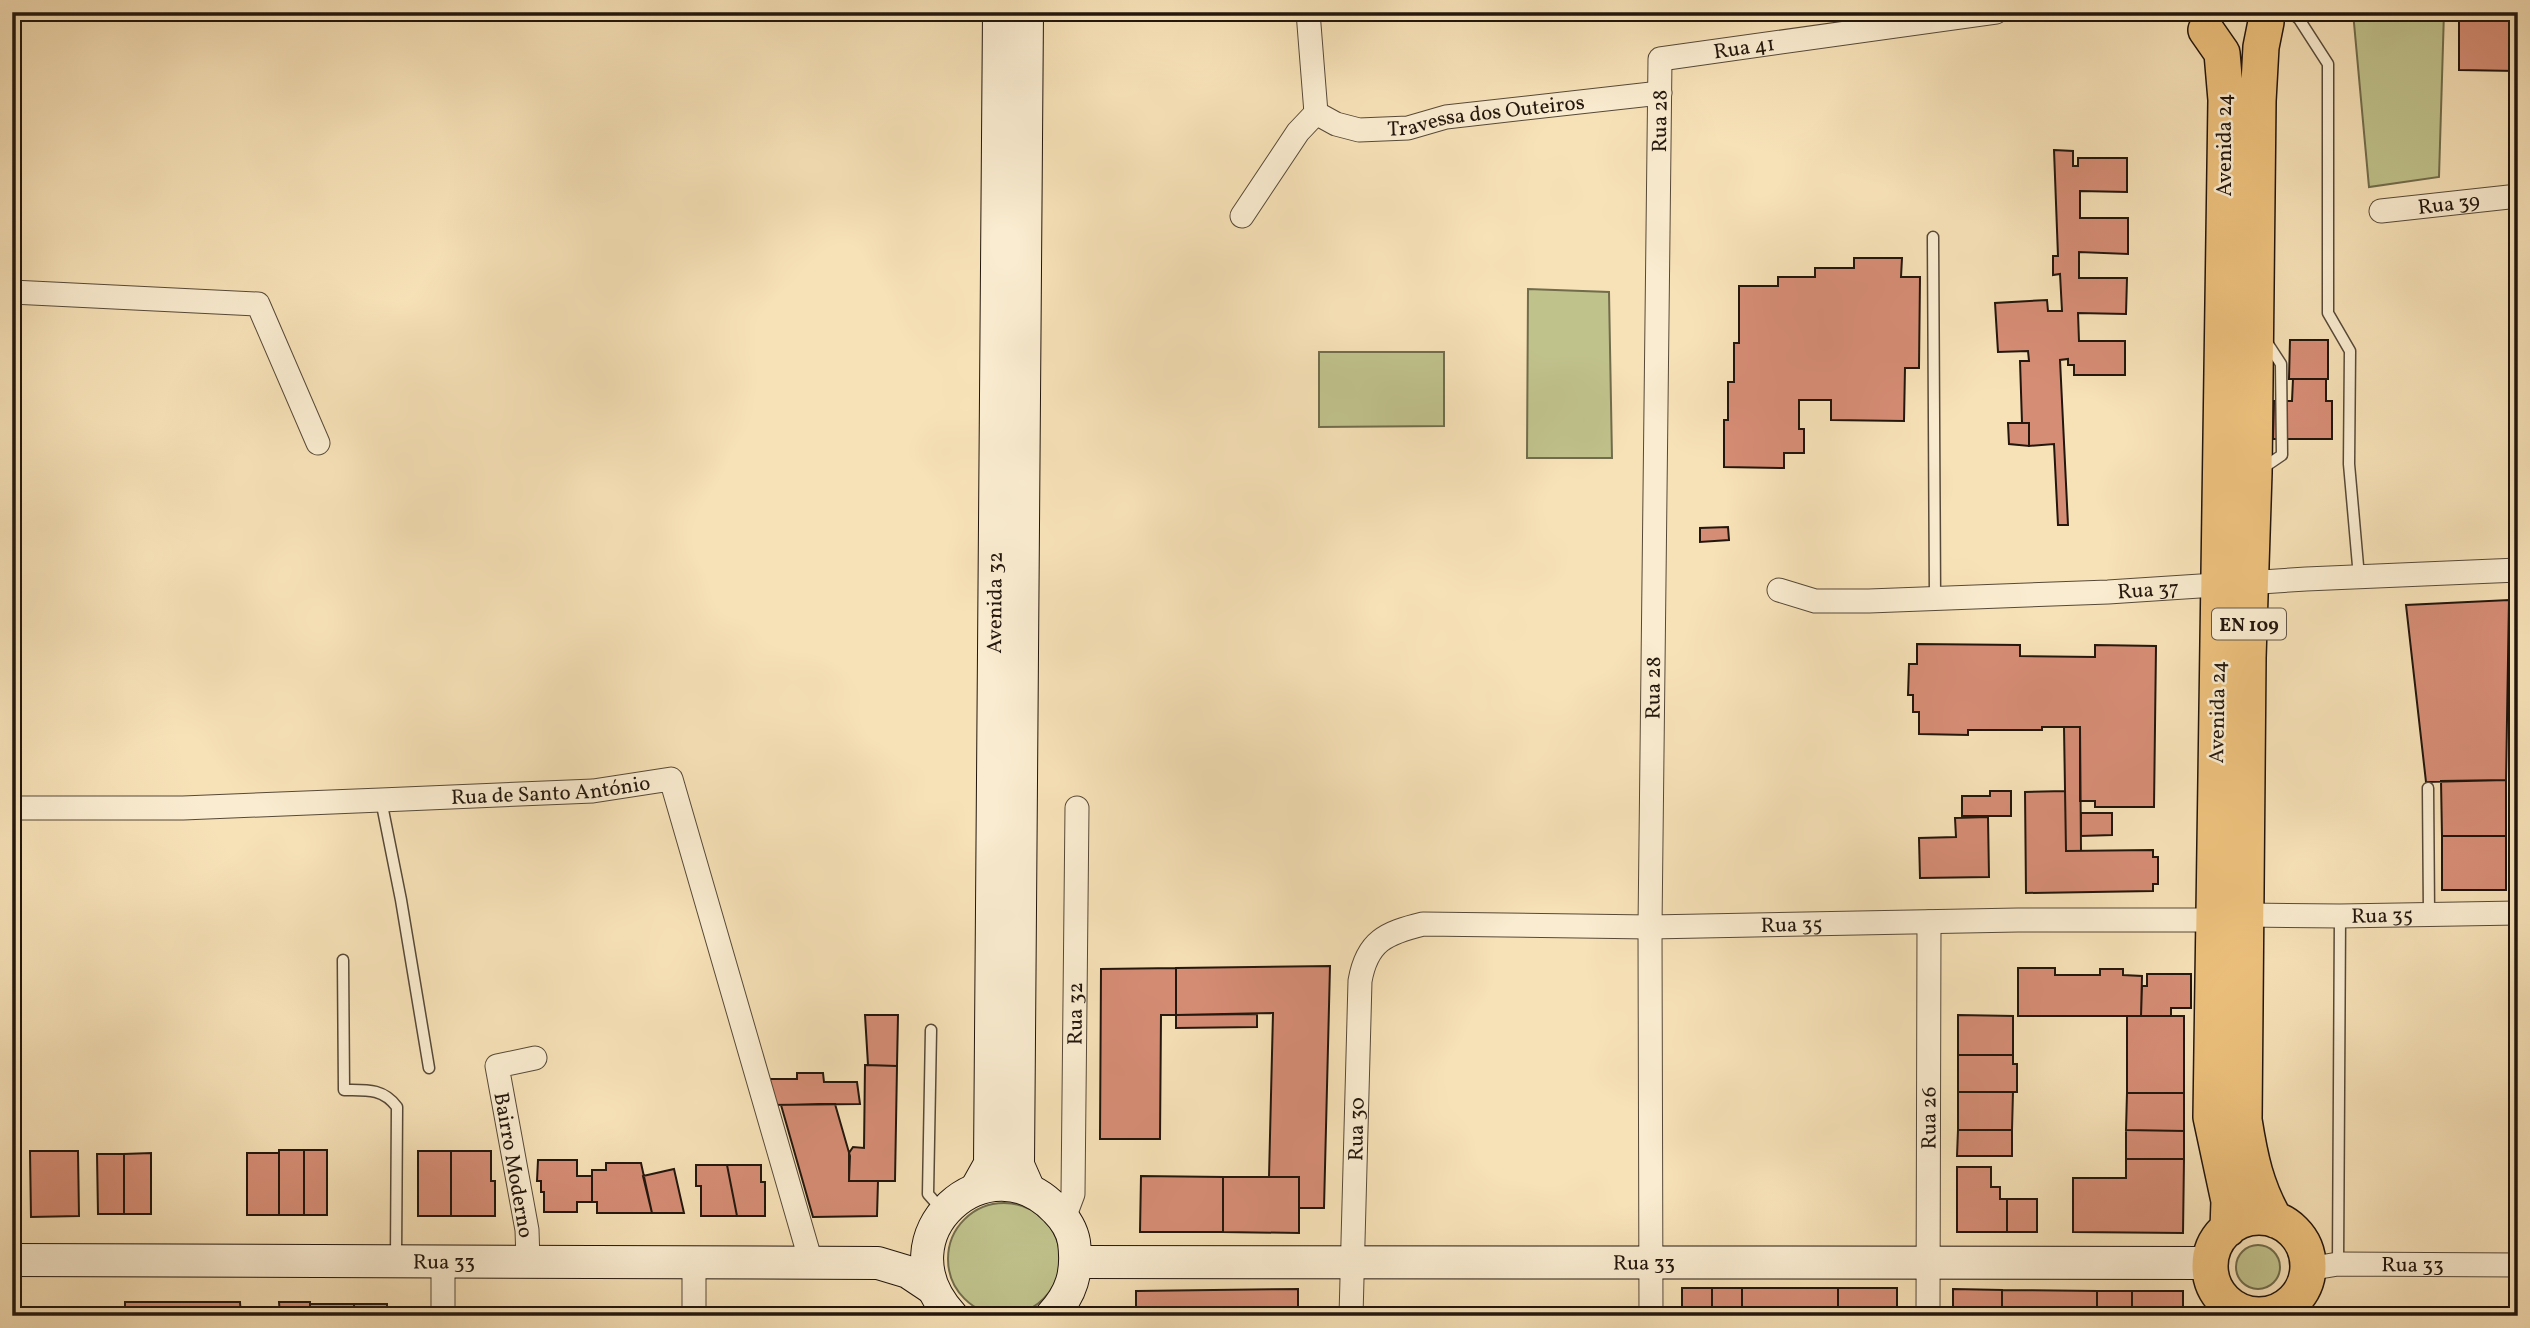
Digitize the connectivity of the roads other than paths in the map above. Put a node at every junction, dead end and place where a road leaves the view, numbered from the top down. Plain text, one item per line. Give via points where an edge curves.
1 (999, 12) edge
2 (1027, 12) edge
3 (1308, 12) edge
4 (1996, 12) edge
5 (2277, 16) edge
6 (2197, 21) edge
7 (1660, 59) joint
8 (1660, 93) junction
9 (1316, 113) junction
10 (2518, 196) edge
11 (2381, 211) dead end
12 (1242, 216) dead end
13 (1933, 237) dead end
14 (12, 292) edge
15 (317, 443) dead end
16 (2518, 570) edge
17 (2359, 577) junction
18 (2234, 583) junction
19 (1779, 590) dead end
20 (1935, 598) junction
21 (2428, 788) dead end
22 (381, 800) junction
23 (12, 808) edge
24 (1077, 808) dead end
25 (2518, 913) edge
26 (2429, 914) junction
27 (2340, 916) junction
28 (2230, 917) junction
29 (1930, 922) junction
30 (1650, 927) junction
31 (1374, 945) joint
32 (342, 960) dead end
33 (931, 1030) dead end
34 (535, 1058) dead end
35 (429, 1068) dead end
36 (976, 1189) junction
37 (1029, 1190) junction
38 (1064, 1218) junction
39 (938, 1220) junction
40 (2275, 1220) junction
41 (2228, 1229) junction
42 (12, 1260) edge
43 (396, 1261) junction
44 (443, 1261) junction
45 (528, 1261) junction
46 (694, 1261) junction
47 (811, 1262) junction
48 (1077, 1262) junction
49 (1353, 1262) junction
50 (1652, 1262) junction
51 (878, 1263) junction
52 (1929, 1264) junction
53 (2210, 1264) junction
54 (2518, 1265) edge
55 (2323, 1266) junction
56 (939, 1306) edge
57 (2226, 1309) edge
58 (1059, 1312) edge
59 (2271, 1315) edge
60 (443, 1316) edge
61 (694, 1316) edge
62 (1351, 1316) edge
63 (1651, 1316) edge
64 (1928, 1316) edge

1 - 36 main road, Avenida 32 via 990,1164
2 - 37 main road, Avenida 32 via 1018,1165
3 - 9 street
4 - 7 street, Rua 41
5 - 6 main road, Avenida 24 / EN 109 via 2233,36 2219,35
5 - 17 lane via 2299,19 2328,64 2328,313 2350,351 2349,464
5 - 18 main road, Avenida 24 / EN 109 via 2261,47 2254,473
6 - 18 main road, Avenida 24 / EN 109 via 2222,53 2226,100
7 - 8 street, Rua 28
8 - 9 street, Travessa dos Outeiros via 1446,117 1408,128 1359,130
8 - 30 street, Rua 28
9 - 12 street via 1298,132
10 - 11 street, Rua 39
13 - 20 lane
14 - 15 street via 258,304
16 - 17 street, Rua 37
17 - 18 street, Rua 37
18 - 20 street, Rua 37
18 - 28 main road, Avenida 24 / EN 109
19 - 20 street, Rua 37 via 1815,601
21 - 26 lane
22 - 23 street, Rua de Santo António via 183,808
22 - 35 lane
22 - 47 street, Rua de Santo António via 593,791 671,779
24 - 38 street, Rua 32 via 1073,1194
25 - 26 street, Rua 35
26 - 27 street, Rua 35
27 - 28 street, Rua 35
27 - 55 lane
28 - 29 street, Rua 35
28 - 40 main road, Avenida 24 / EN 109 via 2244,1120 2262,1196
28 - 41 main road, Avenida 24 / EN 109 via 2211,1117 2229,1201
29 - 30 street, Rua 35
29 - 52 street, Rua 26
30 - 31 street, Rua 35 via 1423,924 1394,931
30 - 50 street, Rua 28
31 - 49 street, Rua 30 via 1360,981
32 - 43 lane via 344,1090 374,1090 389,1096 397,1107
33 - 39 lane via 928,1194
34 - 45 street, Bairro Moderno via 497,1066 527,1230
36 - 37 main road via 994,1185
36 - 39 main road, Rua 33 via 958,1199
37 - 38 main road via 1049,1201
38 - 48 main road
39 - 51 main road, Rua 33 via 906,1250
39 - 56 main road via 927,1246 927,1269
40 - 41 main road via 2242,1220
40 - 55 main road, Avenida 24 / EN 109 via 2289,1228 2306,1253
41 - 53 main road, Avenida 24 / EN 109 via 2217,1241
42 - 43 main road, Rua 33
43 - 44 main road, Rua 33
44 - 45 main road, Rua 33
44 - 60 street
45 - 46 main road, Rua 33
46 - 47 main road, Rua 33
46 - 61 street
47 - 51 main road, Rua 33
48 - 49 main road, Rua 33
48 - 58 main road
49 - 50 main road, Rua 33
49 - 62 street, Rua 30
50 - 52 main road, Rua 33
50 - 63 street, Rua 28
51 - 56 main road, Rua 33 via 908,1272
52 - 53 main road, Rua 33
52 - 64 street, Rua 26
53 - 57 main road
54 - 55 street, Rua 33
55 - 59 main road via 2297,1297
57 - 59 main road

